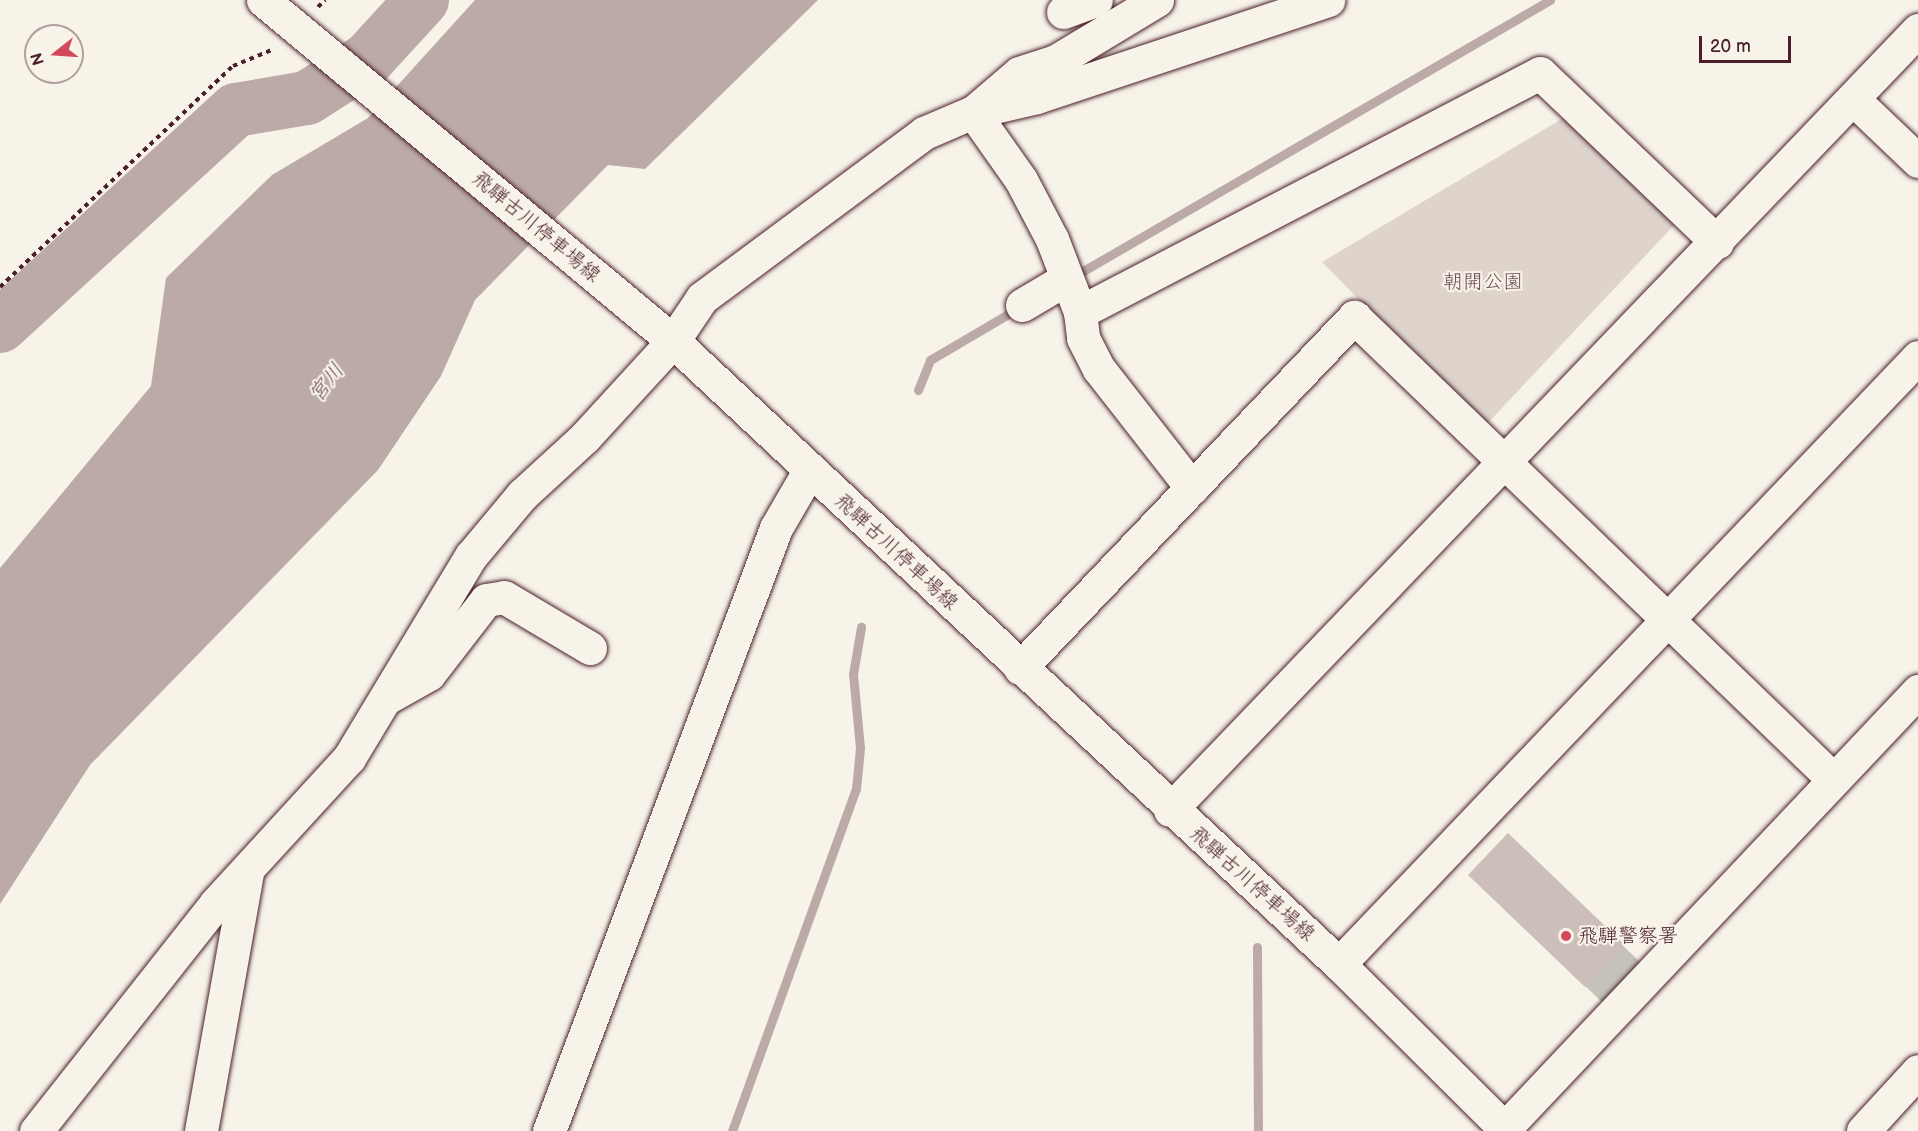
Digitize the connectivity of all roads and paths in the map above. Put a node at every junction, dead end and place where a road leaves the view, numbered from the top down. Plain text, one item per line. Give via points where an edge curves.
1 (263, 0) edge
2 (325, 0) edge
3 (1096, 0) edge
4 (1157, 0) edge
5 (1328, 0) edge
6 (1064, 12) dead end
7 (1918, 30) edge
8 (304, 34) junction
9 (1853, 99) junction
10 (973, 112) junction
11 (1918, 161) edge
12 (1717, 242) junction
13 (1066, 279) junction
14 (0, 287) edge
15 (1022, 305) dead end
16 (1080, 312) junction
17 (663, 334) junction
18 (1918, 357) edge
19 (1504, 464) junction
20 (809, 471) junction
21 (1192, 488) junction
22 (1668, 621) junction
23 (590, 648) dead end
24 (1020, 668) junction
25 (1918, 691) edge
26 (388, 697) junction
27 (1833, 779) junction
28 (1170, 810) junction
29 (247, 873) junction
30 (1339, 964) junction
31 (1918, 1071) edge
32 (1506, 1130) edge
33 (36, 1131) edge
34 (201, 1131) edge
35 (549, 1131) edge
36 (1863, 1131) edge

1 - 8 main road, 飛騨古川停車場線
2 - 8 path
3 - 6 main road
4 - 10 main road via 1056,61 1019,73
5 - 10 main road via 1037,97
7 - 9 main road
8 - 14 path via 233,66
8 - 17 main road, 飛騨古川停車場線
9 - 11 main road
9 - 12 main road
10 - 13 main road via 1021,180
10 - 17 main road via 924,133 726,278
12 - 16 main road via 1540,73
12 - 19 main road
13 - 15 main road
13 - 16 main road
16 - 21 main road via 1083,338 1099,369
17 - 20 main road, 飛騨古川停車場線
17 - 26 main road via 585,437 522,495 471,556 413,644
18 - 22 main road
19 - 21 main road via 1354,317
19 - 22 main road
19 - 28 main road
20 - 24 main road, 飛騨古川停車場線
20 - 35 main road via 776,528
21 - 24 main road
22 - 27 main road
22 - 30 main road
23 - 26 main road via 504,597 486,600 429,674
24 - 28 main road, 飛騨古川停車場線
25 - 27 main road
26 - 29 main road via 349,758
27 - 32 main road
28 - 30 main road, 飛騨古川停車場線
29 - 33 main road via 216,903
29 - 34 main road
30 - 32 main road, 飛騨古川停車場線
31 - 36 main road

